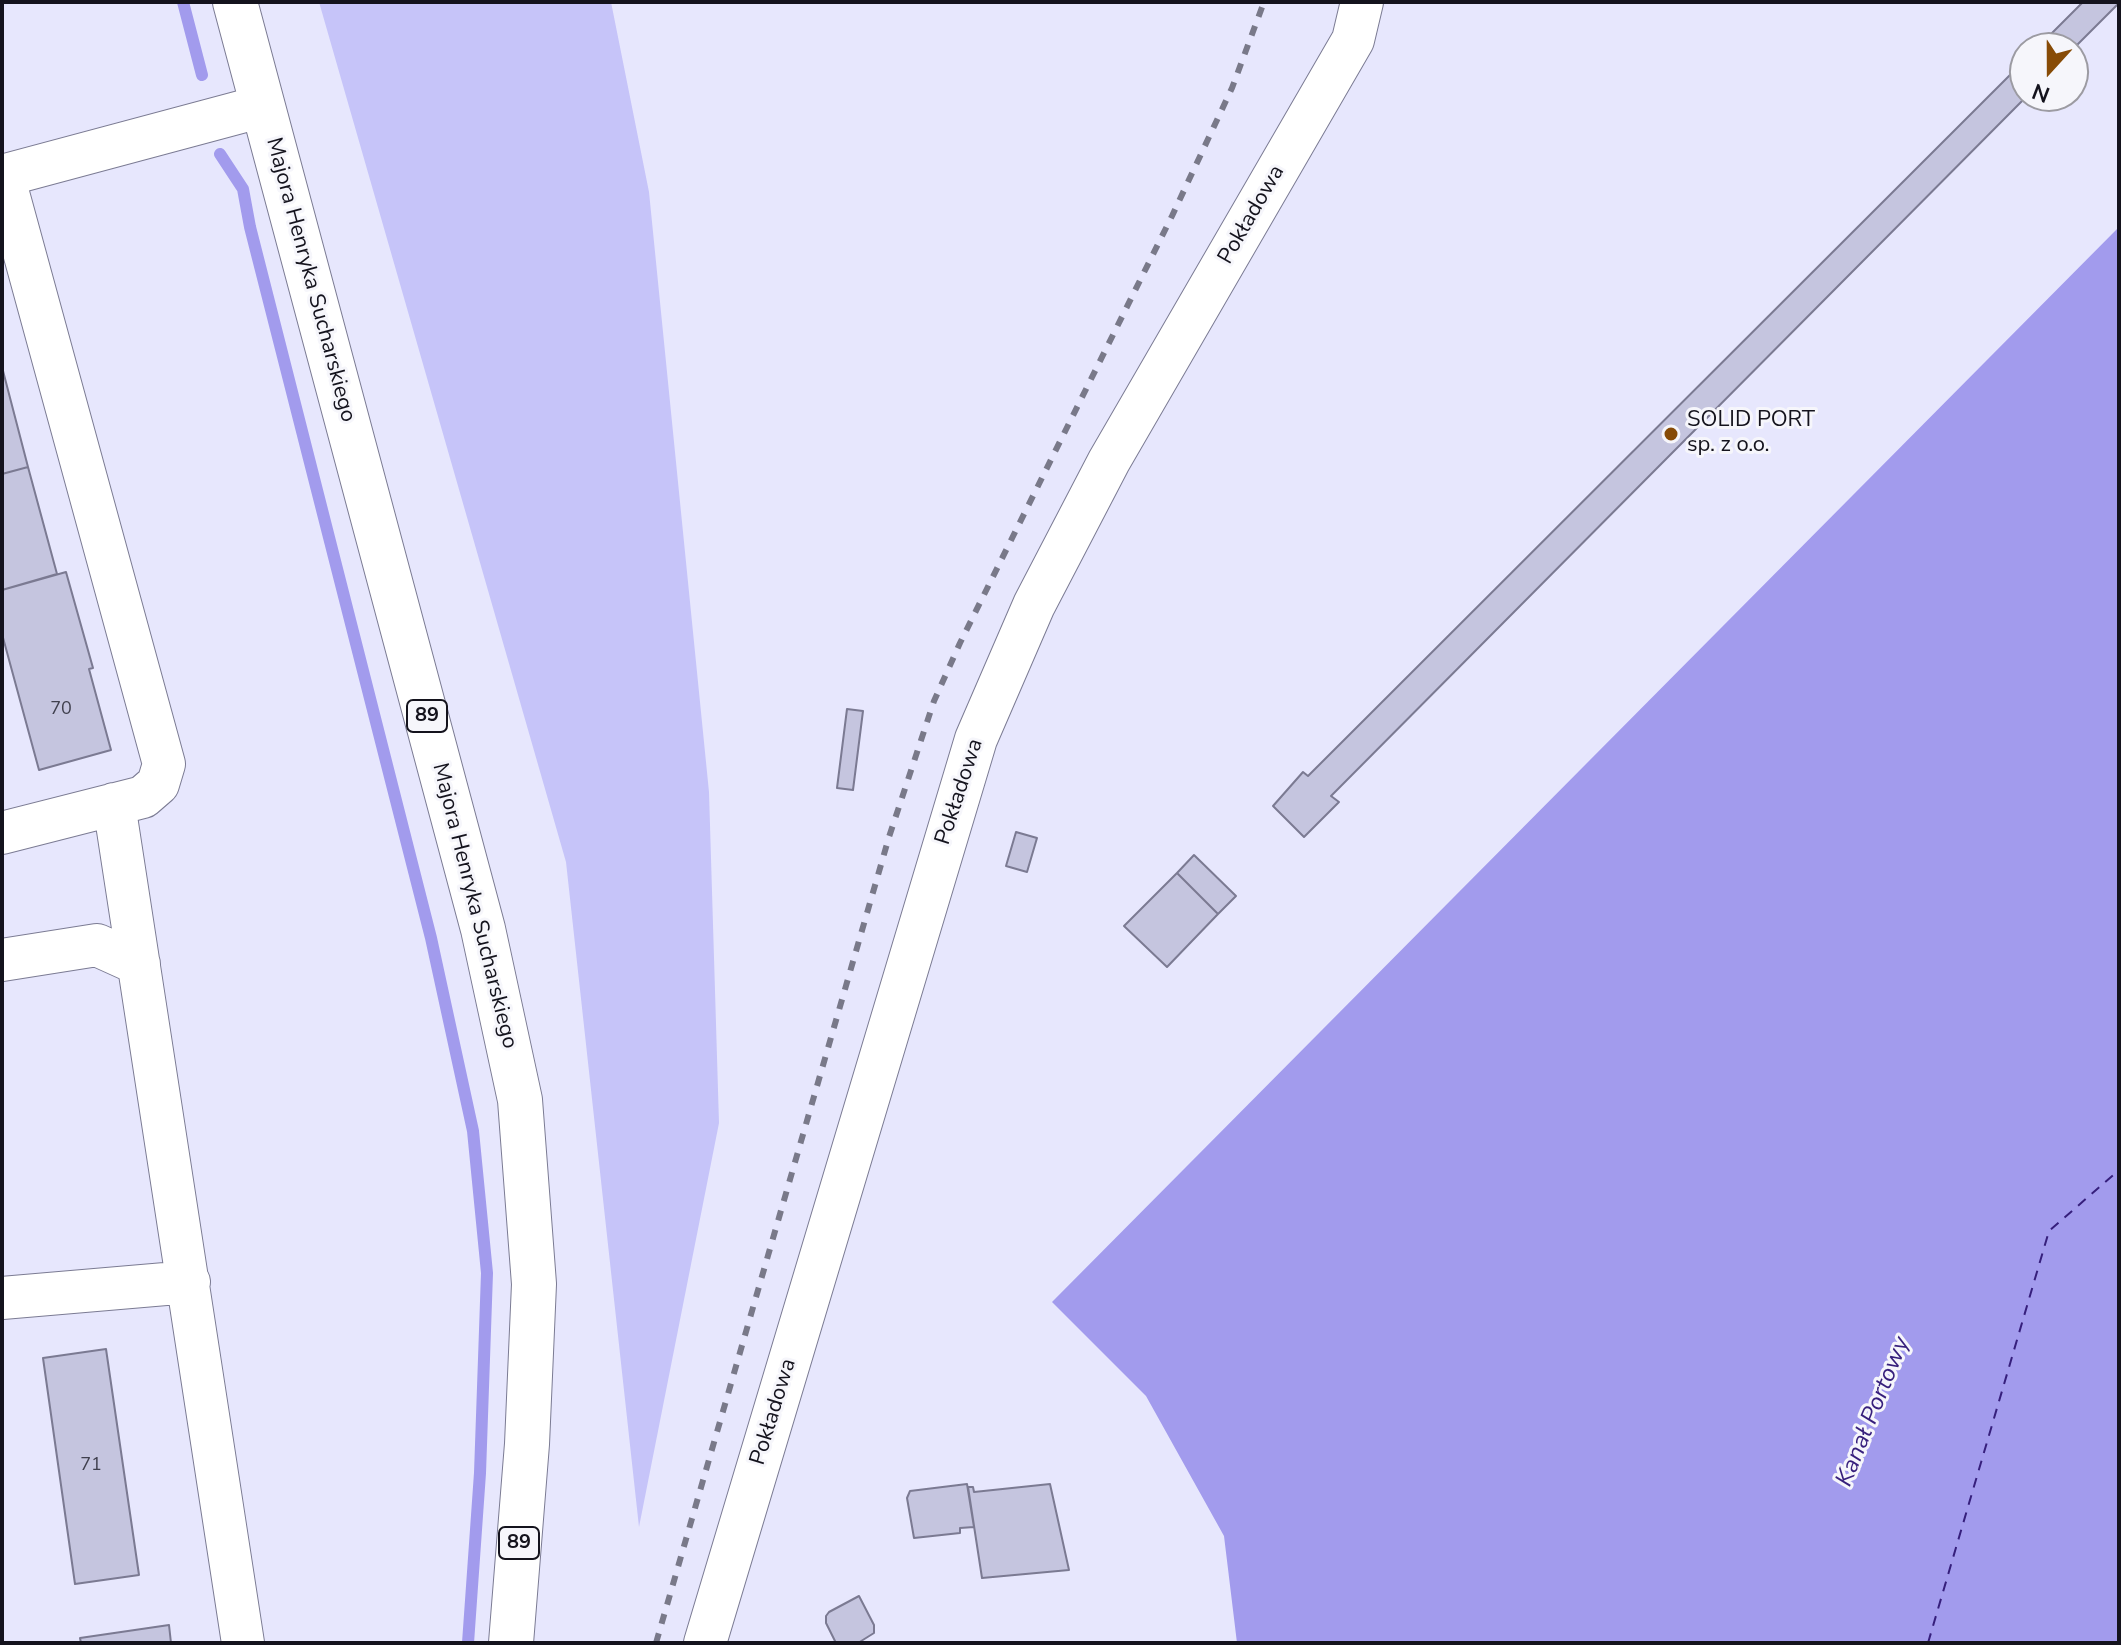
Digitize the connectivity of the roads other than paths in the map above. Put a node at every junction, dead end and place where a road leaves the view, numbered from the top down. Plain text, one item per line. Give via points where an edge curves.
1 (235, 2) edge
2 (1362, 2) edge
3 (263, 106) junction
4 (3, 176) edge
5 (114, 804) junction
6 (2, 833) edge
7 (2, 960) edge
8 (139, 964) junction
9 (189, 1282) junction
10 (2, 1298) edge
11 (243, 1643) edge
12 (511, 1643) edge
13 (705, 1643) edge

1 - 3 highway, Majora Henryka Sucharskiego / 89
2 - 13 street, Pokładowa via 1353,40 1109,461 1041,592 976,739
3 - 4 street
3 - 12 highway, Majora Henryka Sucharskiego / 89 via 483,929 520,1100 534,1284
4 - 5 street via 164,764 158,784 143,797
5 - 6 street
5 - 8 street
7 - 8 street via 97,945
8 - 9 street
9 - 10 street
9 - 11 street

